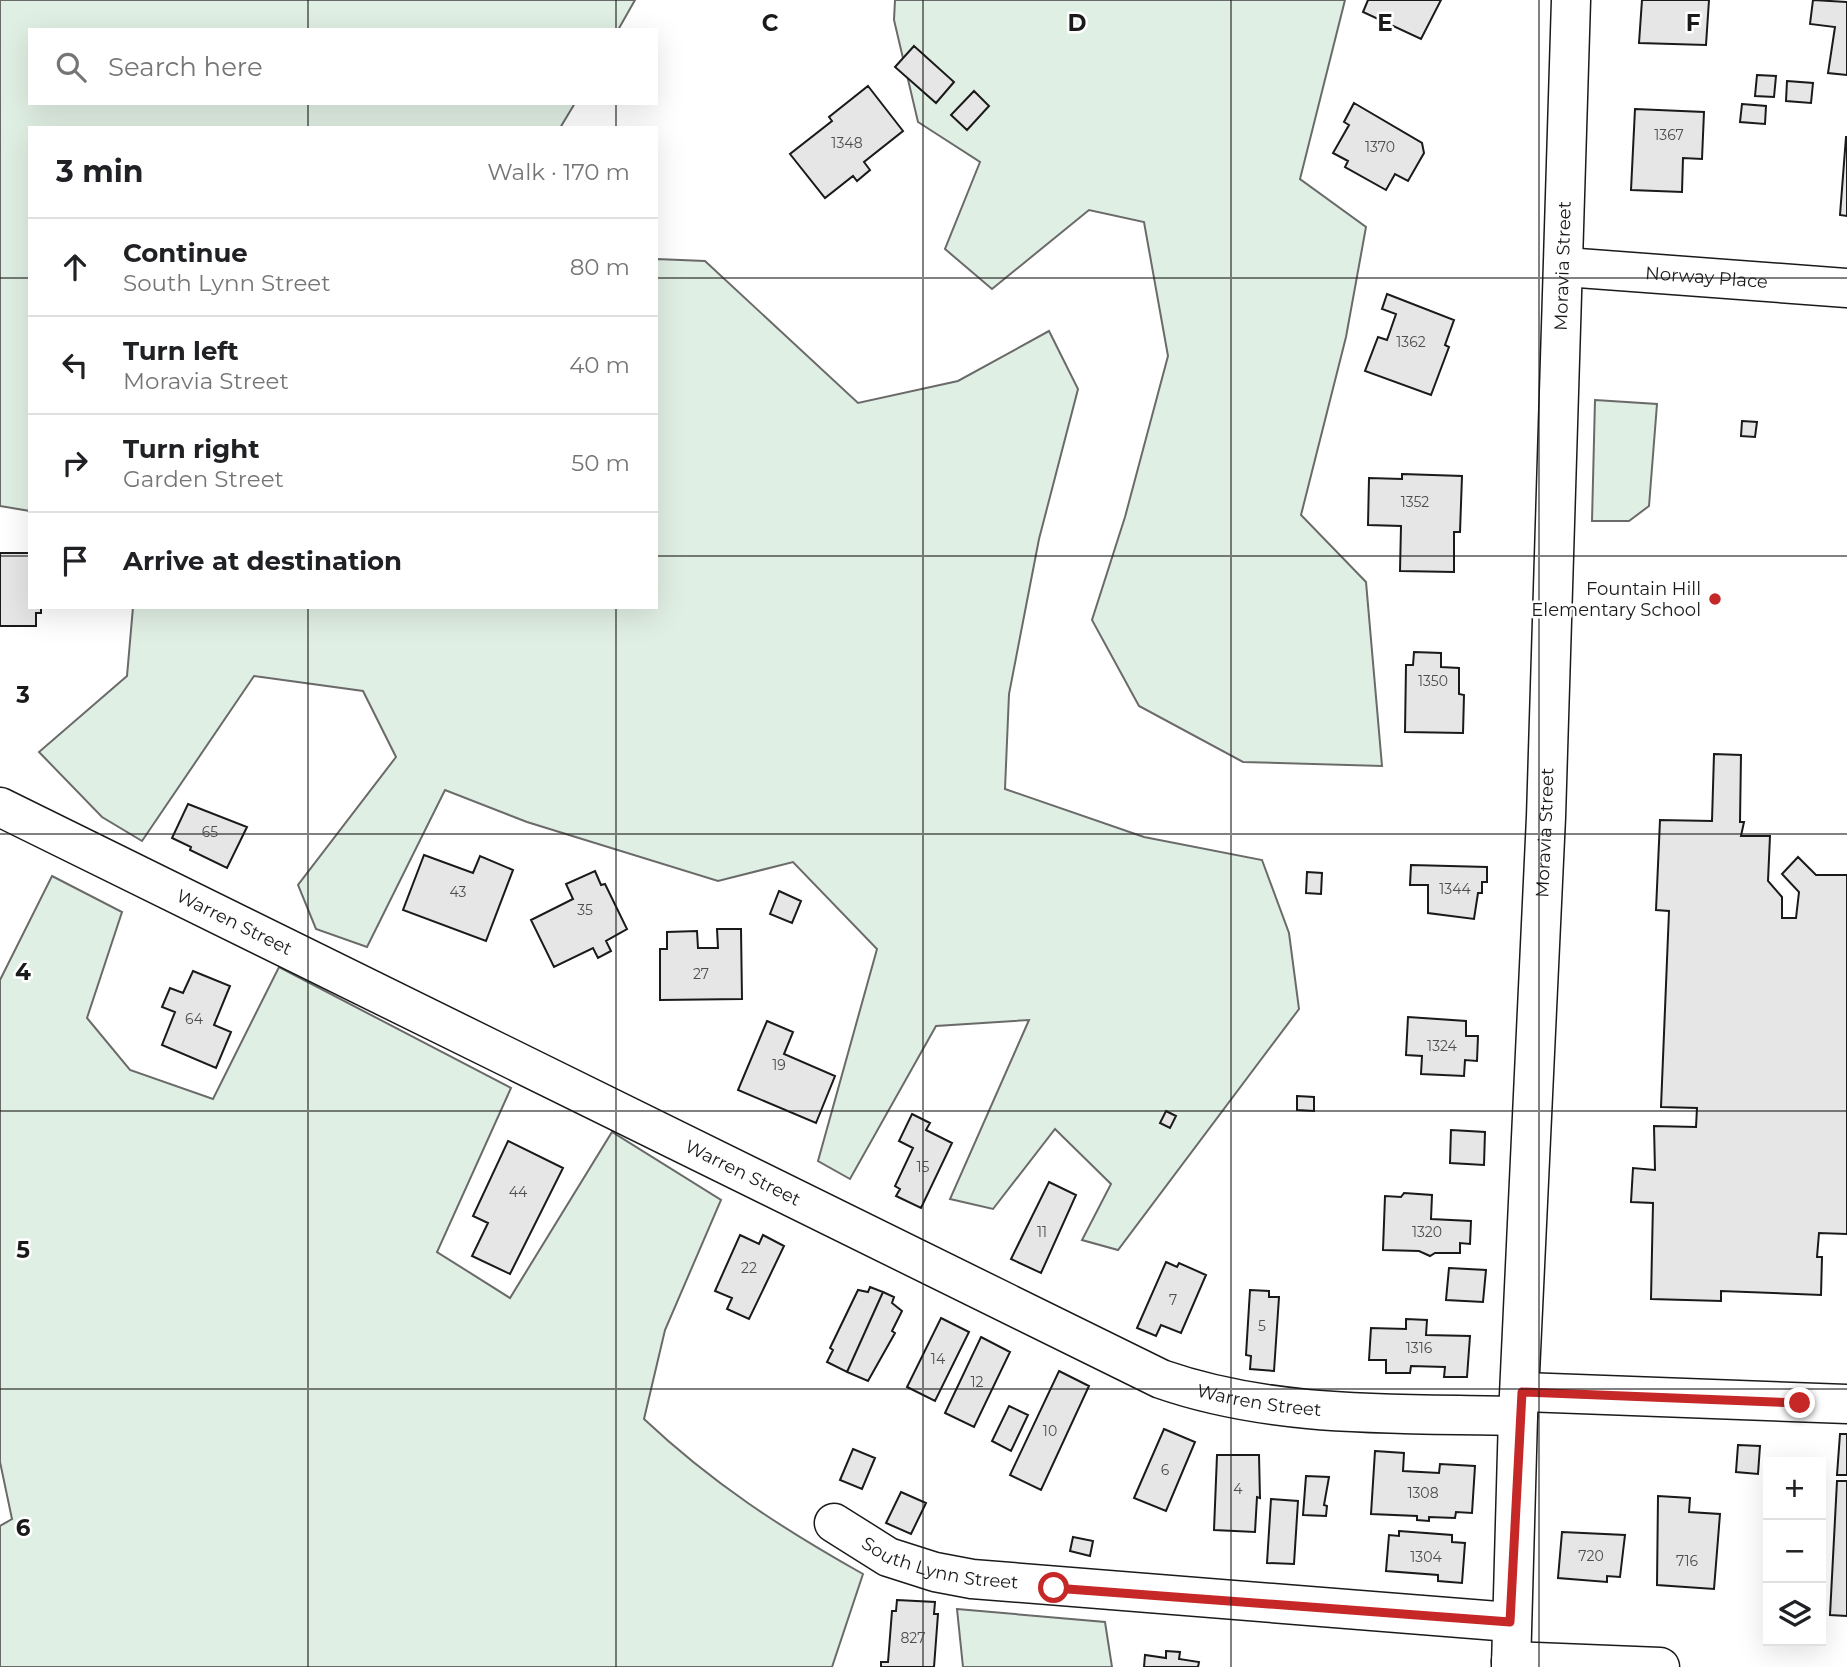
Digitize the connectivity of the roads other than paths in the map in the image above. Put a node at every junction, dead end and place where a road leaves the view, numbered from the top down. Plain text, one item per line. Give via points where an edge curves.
1 (1571, 0) edge
2 (1565, 267) junction
3 (1847, 288) edge
4 (0, 807) edge
5 (1520, 1404) junction
6 (1847, 1404) edge
7 (834, 1523) dead end
8 (1510, 1622) junction
9 (1511, 1664) edge
10 (1660, 1667) edge

1 - 2 street, Moravia Street
2 - 3 street, Norway Place
2 - 5 street, Moravia Street
4 - 5 street, Warren Street via 1161,1379 1233,1400 1307,1410
5 - 6 street, Warren Street
5 - 8 street, Moravia Street
7 - 8 street, South Lynn Street via 888,1557 972,1579
8 - 9 street, Moravia Street
9 - 10 street

